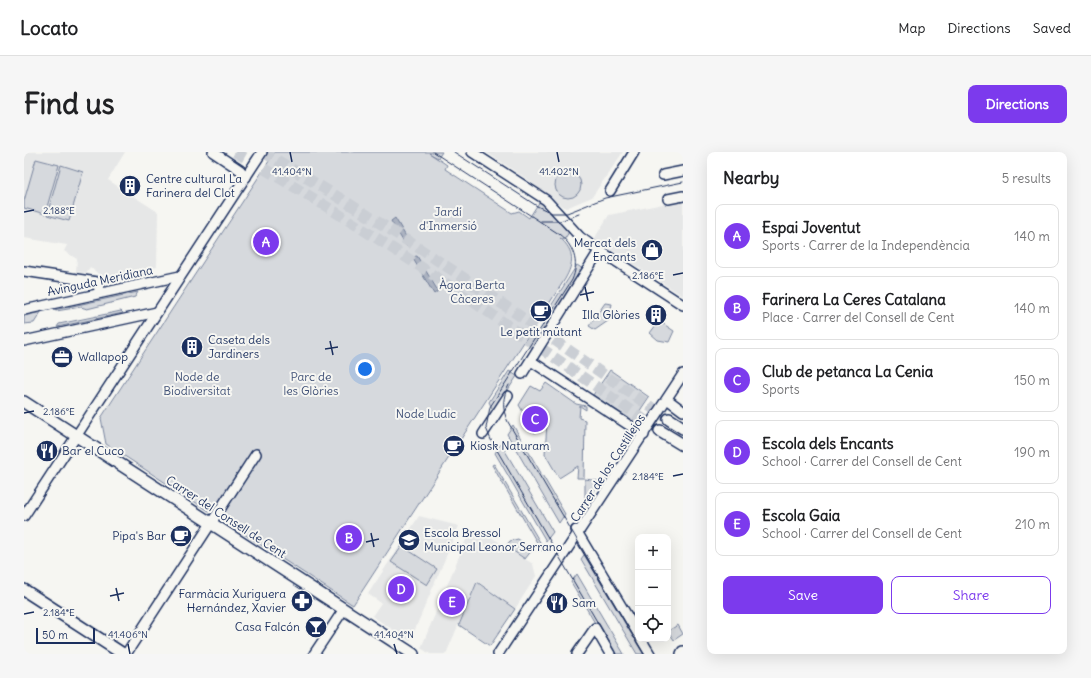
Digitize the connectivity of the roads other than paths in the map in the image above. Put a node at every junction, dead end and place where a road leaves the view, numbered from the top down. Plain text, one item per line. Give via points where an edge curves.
1 (213, 152) edge
2 (262, 152) edge
3 (472, 152) edge
4 (634, 152) edge
5 (683, 171) edge
6 (663, 175) dead end
7 (246, 177) junction
8 (610, 191) dead end
9 (683, 196) edge
10 (668, 199) dead end
11 (599, 251) junction
12 (24, 271) edge
13 (180, 276) junction
14 (100, 293) junction
15 (683, 305) edge
16 (24, 310) edge
17 (157, 312) junction
18 (24, 341) edge
19 (530, 361) junction
20 (522, 374) dead end
21 (683, 374) edge
22 (508, 396) dead end
23 (667, 399) junction
24 (24, 402) edge
25 (683, 410) edge
26 (669, 419) tunnel mouth
27 (683, 428) edge
28 (485, 431) dead end
29 (660, 431) tunnel mouth
30 (644, 435) junction
31 (77, 436) junction
32 (683, 445) edge
33 (256, 454) dead end
34 (24, 516) edge
35 (211, 522) junction
36 (577, 532) junction
37 (24, 590) edge
38 (344, 609) junction
39 (635, 629) edge
40 (643, 642) edge
41 (125, 654) edge
42 (314, 654) edge
43 (413, 654) edge
44 (498, 654) edge
45 (577, 654) edge
46 (610, 654) edge
47 (650, 654) edge

1 - 7 street
2 - 7 street
3 - 11 street via 546,200 580,236
4 - 8 street
5 - 6 street
7 - 13 street
9 - 10 street
11 - 15 street
11 - 19 street
12 - 14 street via 97,282
13 - 14 street, Avinguda Meridiana
13 - 17 street
14 - 16 street, Avinguda Meridiana
17 - 18 street
17 - 31 street
19 - 20 street
19 - 30 street
21 - 23 street, Carrer de los Castillejos
22 - 28 street
23 - 25 street
23 - 30 street, Carrer de los Castillejos
24 - 31 main road, Carrer del Consell de Cent
26 - 27 main road
29 - 32 main road
30 - 36 street, Carrer de los Castillejos
31 - 34 street
31 - 35 main road, Carrer del Consell de Cent
33 - 35 street
35 - 38 main road, Carrer del Consell de Cent
35 - 41 street
36 - 39 street
36 - 44 street, Carrer de los Castillejos
37 - 41 main road
38 - 42 street
38 - 43 main road, Carrer del Consell de Cent
40 - 47 street
45 - 46 street via 594,628

